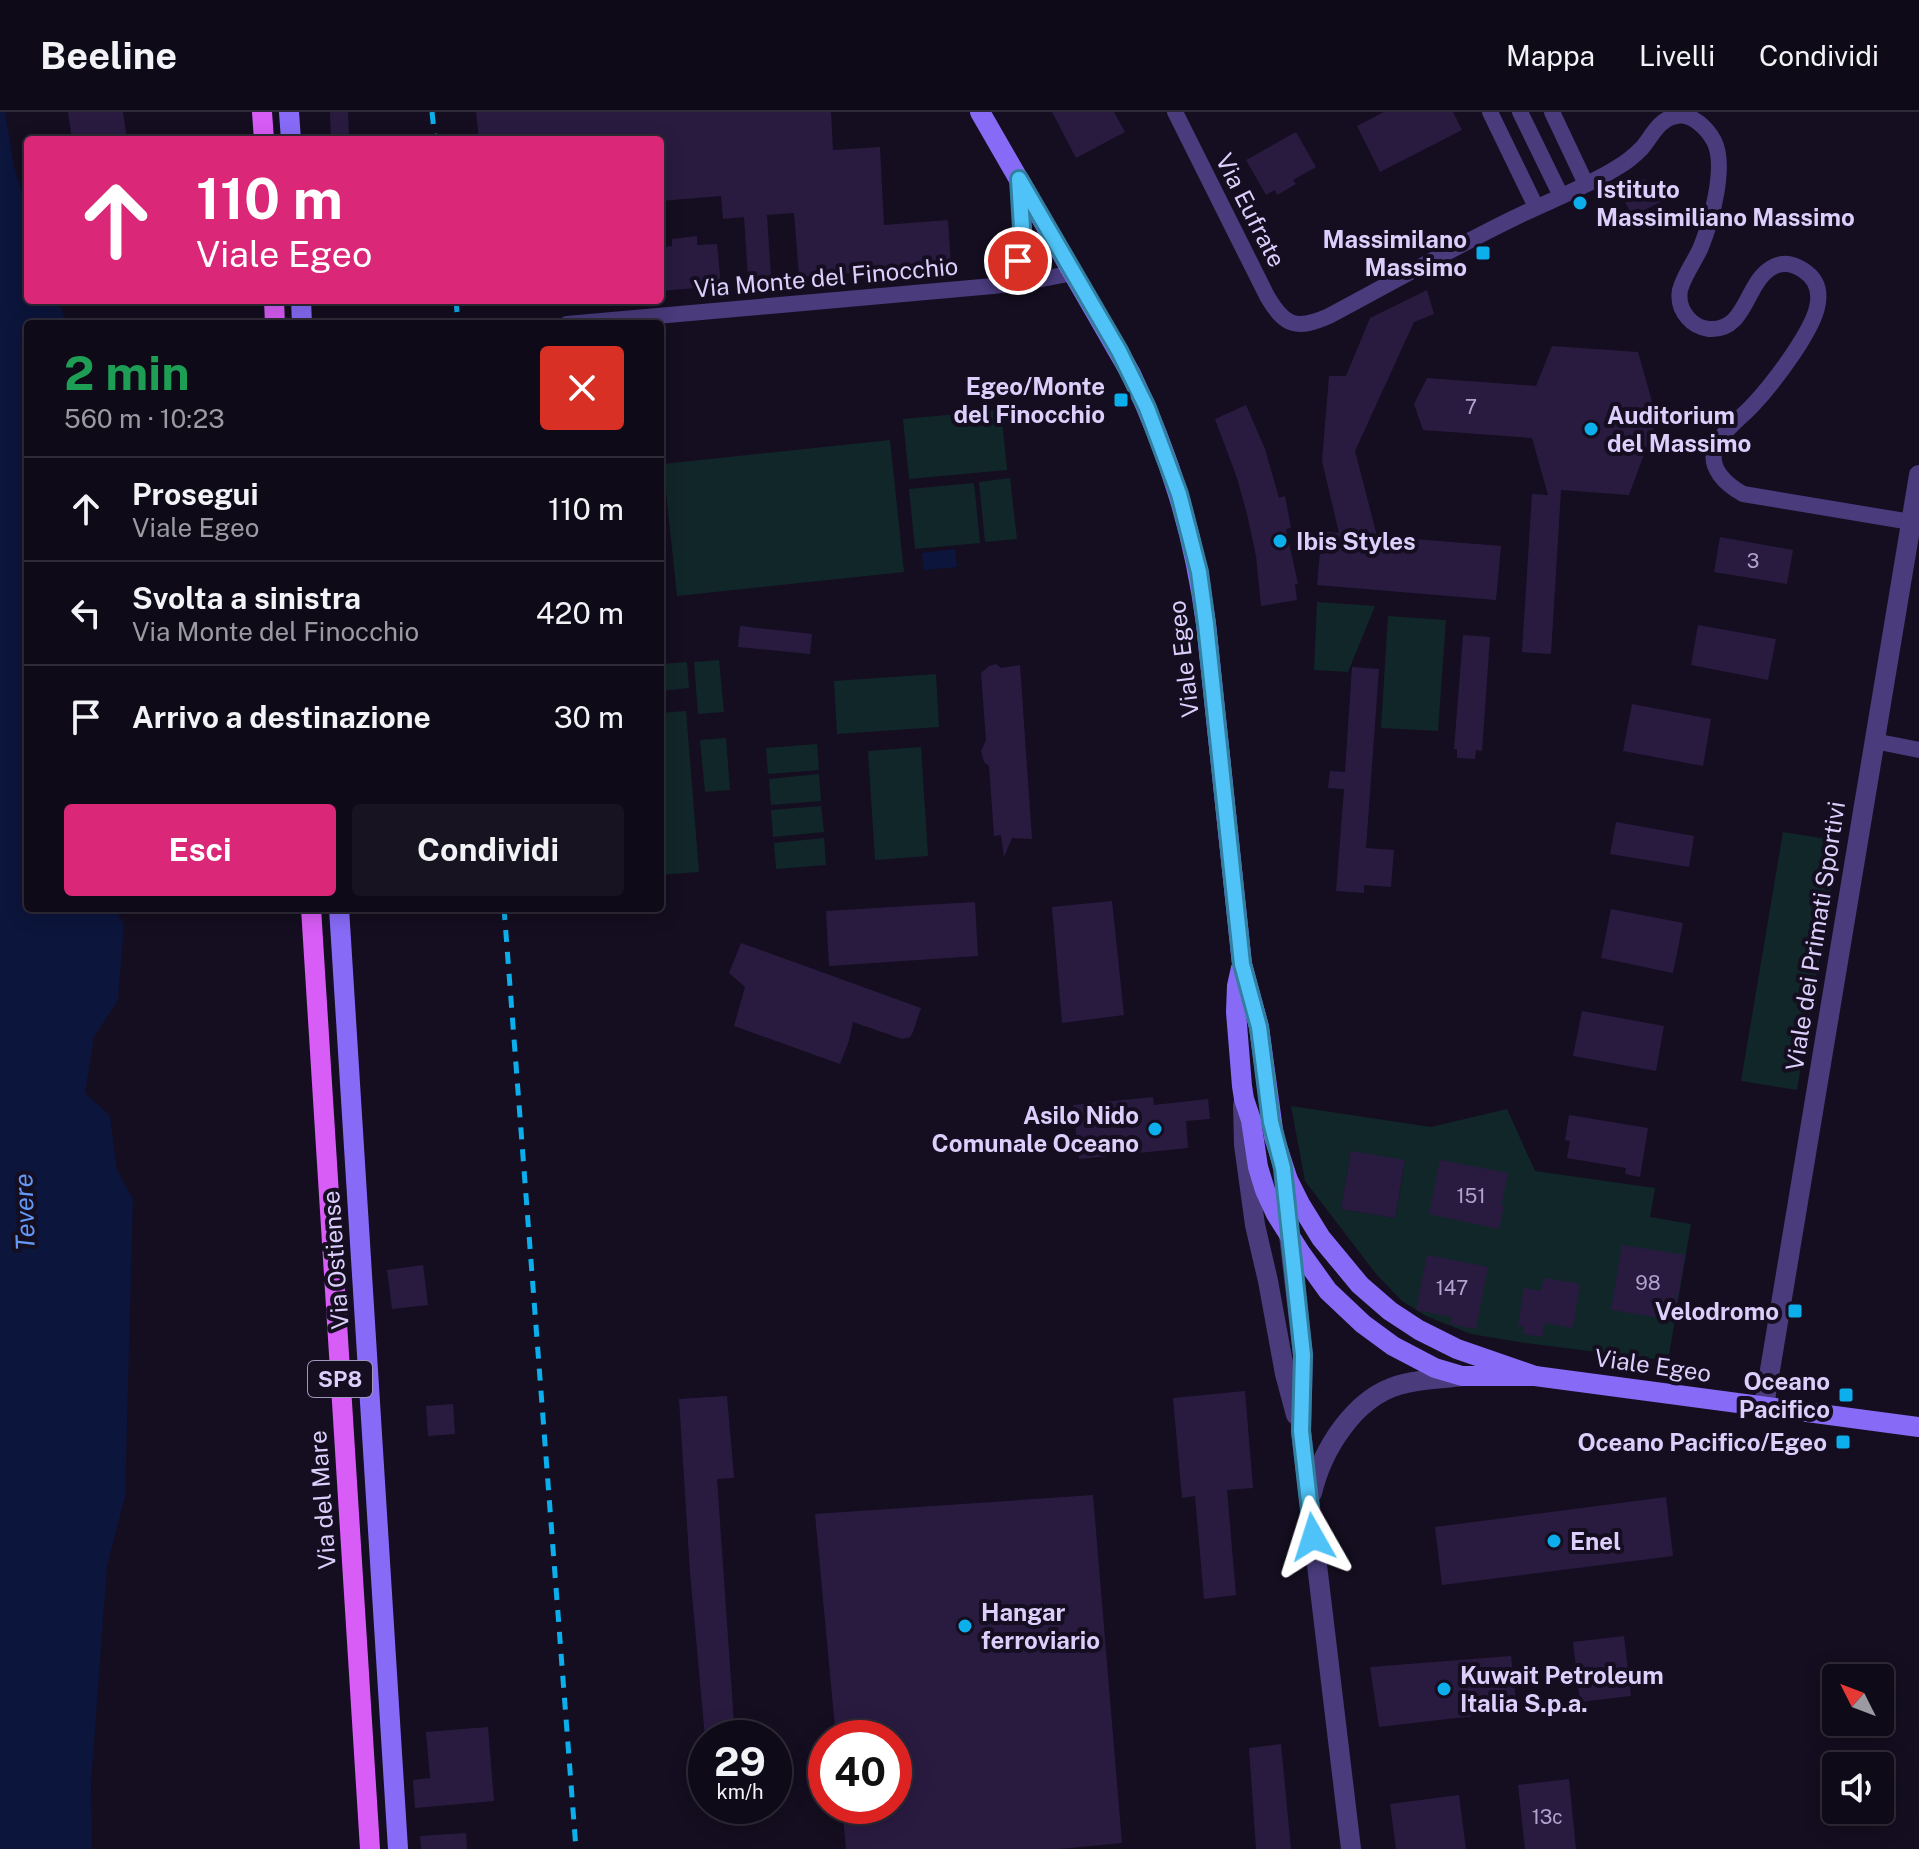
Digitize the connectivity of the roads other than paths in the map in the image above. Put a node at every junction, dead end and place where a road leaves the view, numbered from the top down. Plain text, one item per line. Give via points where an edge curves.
1 (262, 112) edge
2 (289, 112) edge
3 (980, 112) edge
4 (1175, 112) edge
5 (1490, 112) edge
6 (1520, 112) edge
7 (1552, 112) edge
8 (264, 136) edge
9 (291, 136) edge
10 (1019, 179) junction
11 (1586, 184) junction
12 (1561, 196) junction
13 (1536, 207) junction
14 (1073, 273) junction
15 (993, 286) junction
16 (612, 320) edge
17 (1919, 475) edge
18 (1911, 522) junction
19 (1874, 741) junction
20 (1919, 750) edge
21 (311, 912) edge
22 (339, 912) edge
23 (1242, 964) junction
24 (1244, 1099) junction
25 (1283, 1168) junction
26 (1289, 1235) junction
27 (1321, 1238) junction
28 (1268, 1281) junction
29 (1462, 1376) junction
30 (1535, 1376) junction
31 (1764, 1406) junction
32 (1919, 1427) edge
33 (1301, 1431) junction
34 (1309, 1505) junction
35 (370, 1849) edge
36 (398, 1849) edge
37 (1351, 1849) edge

1 - 8 main road
2 - 9 main road
3 - 10 main road, Viale Egeo
4 - 13 street, Via Eufrate via 1267,296 1291,323 1305,325 1329,316
5 - 13 street
6 - 12 street
7 - 11 street
10 - 14 main road, Viale Egeo
10 - 15 street, Via Monte del Finocchio via 1019,257 1008,276
11 - 12 street
11 - 18 street via 1634,156 1667,119 1685,116 1705,128 1719,160 1707,230 1681,286 1679,300 1687,317 1706,328 1731,323 1761,276 1780,264 1807,272 1819,295 1814,317 1788,361 1717,443 1717,470 1743,494
12 - 13 street
14 - 15 street, Via Monte del Finocchio
14 - 23 main road, Viale Egeo via 1147,408 1190,533 1206,624
15 - 16 street, Via Monte del Finocchio
17 - 18 street, Viale dei Primati Sportivi
18 - 19 street, Viale dei Primati Sportivi
19 - 20 street
19 - 31 street, Viale dei Primati Sportivi
21 - 35 main road, Via del Mare / SP8
22 - 36 main road, Via Ostiense
23 - 24 main road, Viale Egeo via 1236,1012
23 - 25 main road, Viale Egeo via 1259,1027 1271,1122
24 - 26 main road, Viale Egeo via 1262,1182
24 - 28 street via 1250,1195
25 - 26 street, Viale Egeo
25 - 27 main road, Viale Egeo
26 - 27 street
26 - 28 street via 1274,1250
26 - 29 main road, Viale Egeo via 1328,1291 1363,1324 1415,1359
26 - 33 street via 1303,1355
27 - 30 main road, Viale Egeo via 1370,1295 1408,1324 1470,1354
28 - 33 street
29 - 30 main road, Viale Egeo
29 - 34 street via 1400,1385 1368,1402 1332,1442
30 - 31 main road, Viale Egeo
31 - 32 main road, Viale Egeo
33 - 34 street
34 - 37 street

